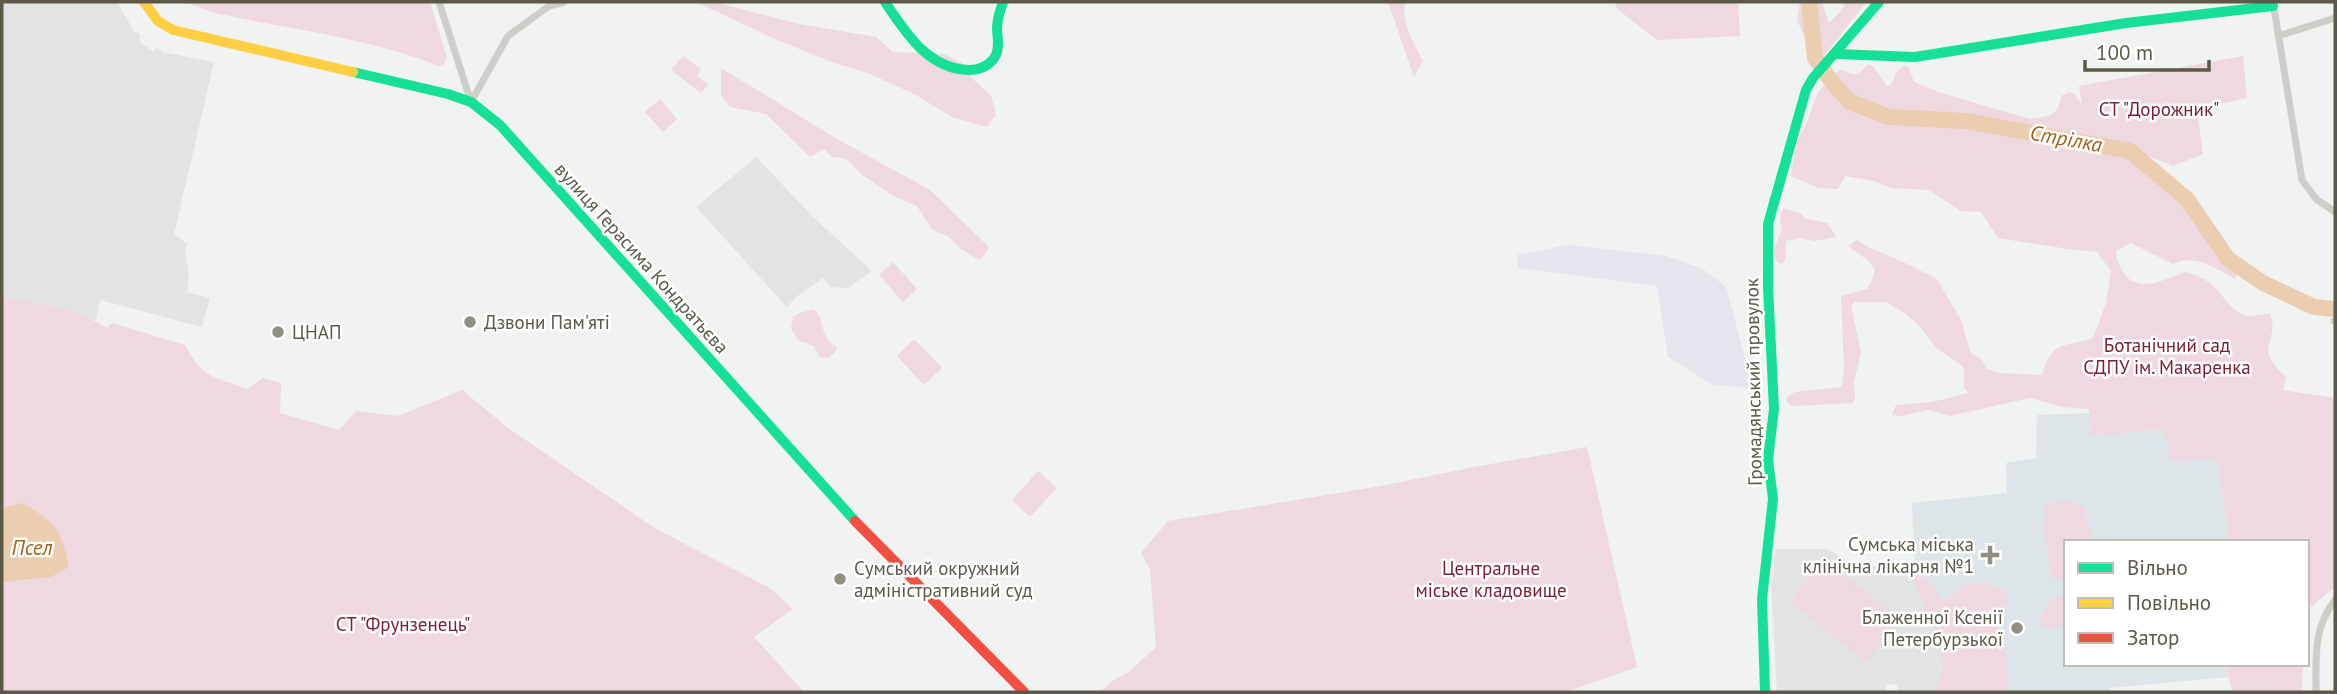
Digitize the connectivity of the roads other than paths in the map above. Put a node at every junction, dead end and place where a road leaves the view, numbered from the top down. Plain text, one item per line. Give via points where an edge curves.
1 (144, 2) edge
2 (439, 2) edge
3 (564, 2) edge
4 (885, 2) edge
5 (1003, 2) edge
6 (1879, 2) edge
7 (2273, 4) edge
8 (2335, 18) edge
9 (2278, 36) junction
10 (1832, 57) junction
11 (471, 102) junction
12 (2335, 212) edge
13 (2335, 600) edge
14 (1024, 692) edge
15 (1765, 692) edge
16 (2316, 692) edge

1 - 11 street, вулиця Герасима Кондратьєва via 158,21 173,30
2 - 11 street
3 - 11 street via 548,6 508,36
4 - 5 street via 916,46 951,69 967,71 984,68 995,57
6 - 10 street, Громадянський провулок
7 - 9 street
7 - 10 street via 1915,57
8 - 9 street
9 - 12 street via 2302,180 2316,199
10 - 15 street, Громадянський провулок via 1813,78 1800,106 1768,224 1774,409 1768,459 1773,499 1762,599
11 - 14 street, вулиця Герасима Кондратьєва via 522,148 849,515
13 - 16 street via 2318,631

